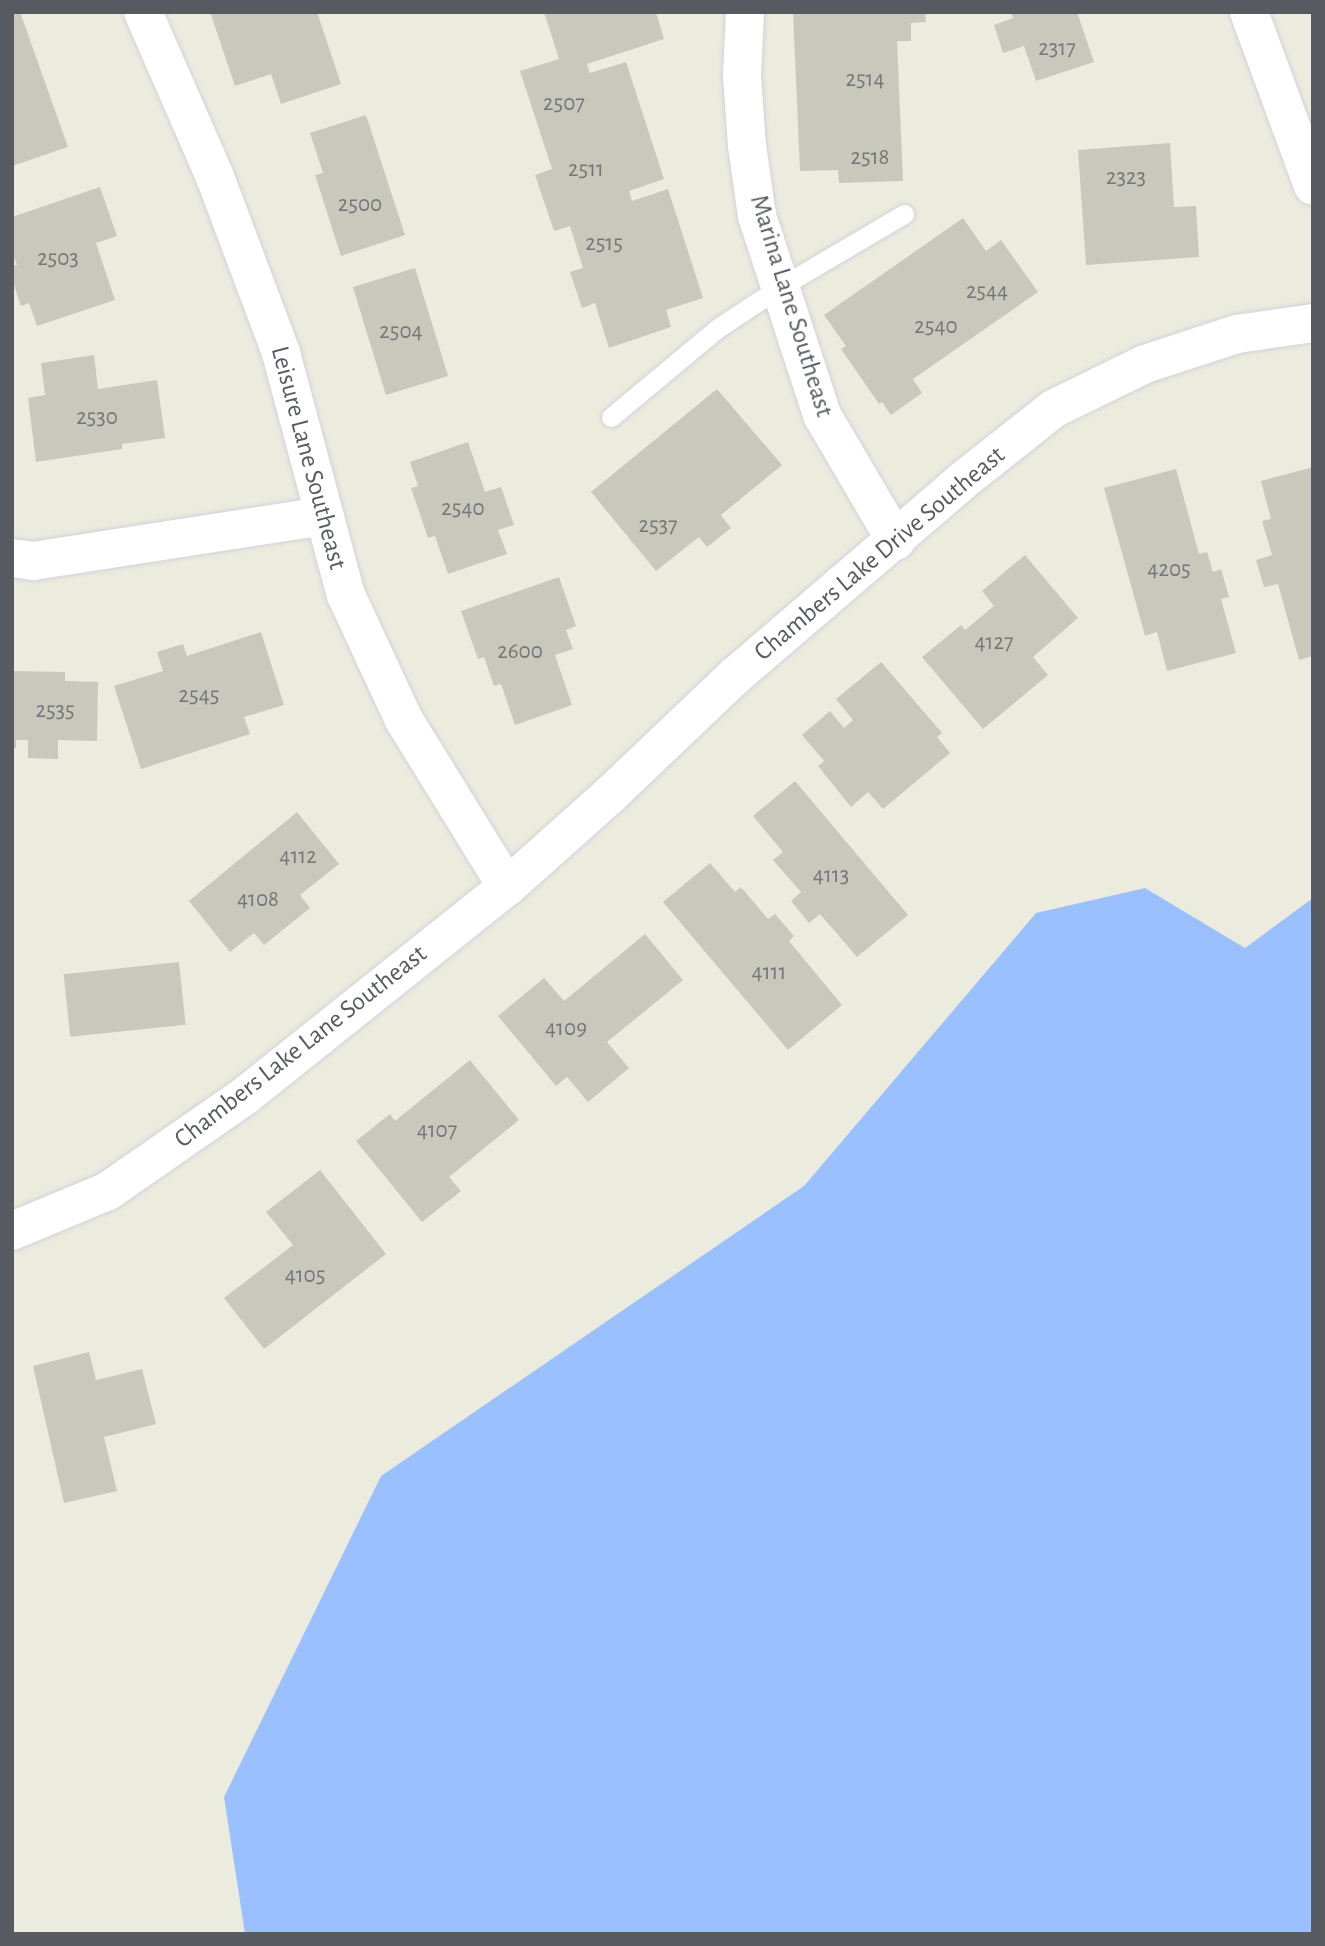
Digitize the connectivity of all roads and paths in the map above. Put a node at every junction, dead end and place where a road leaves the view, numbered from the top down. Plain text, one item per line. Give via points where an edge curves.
1 (143, 12) edge
2 (745, 12) edge
3 (1249, 12) edge
4 (1313, 186) edge
5 (904, 214) dead end
6 (780, 287) junction
7 (1313, 323) edge
8 (611, 417) dead end
9 (325, 516) junction
10 (896, 541) junction
11 (12, 558) edge
12 (507, 887) junction
13 (12, 1231) edge

1 - 9 street, Leisure Lane Southeast via 215,177 281,353
2 - 6 street, Marina Lane Southeast via 742,76 747,145 758,216
3 - 4 street
5 - 6 lane
6 - 8 lane via 718,328
6 - 10 street, Marina Lane Southeast via 822,415
7 - 10 street, Chambers Lake Drive Southeast via 1237,334 1145,364 1053,409
9 - 11 street via 33,561
9 - 12 street, Leisure Lane Southeast via 346,595 404,720
10 - 12 street, Chambers Lake Drive Southeast via 736,676
12 - 13 street, Chambers Lake Lane Southeast via 235,1103 108,1191

